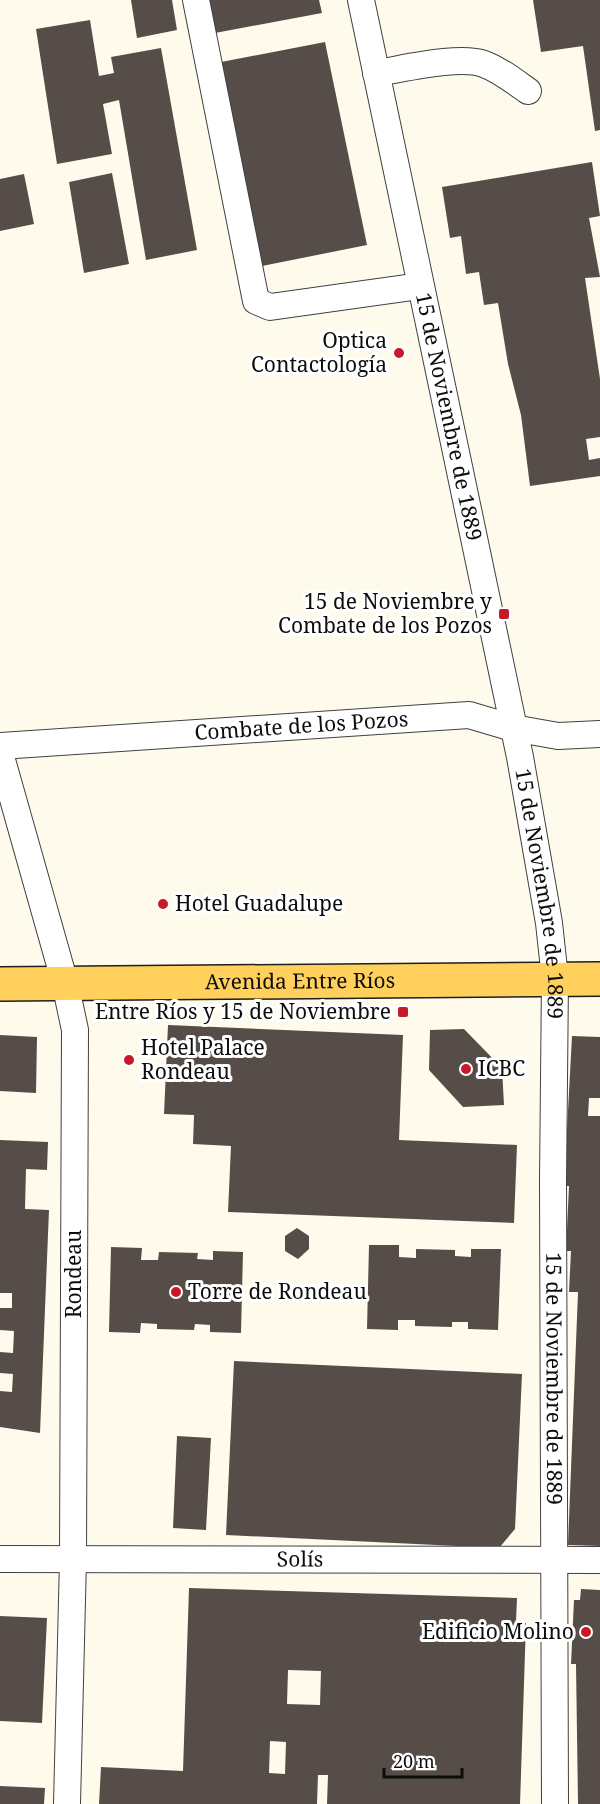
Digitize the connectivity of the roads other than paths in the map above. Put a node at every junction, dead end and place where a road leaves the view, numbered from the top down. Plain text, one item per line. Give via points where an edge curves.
1 (196, 0) edge
2 (361, 0) edge
3 (376, 74) junction
4 (528, 91) dead end
5 (420, 286) junction
6 (513, 728) junction
7 (600, 734) edge
8 (0, 746) edge
9 (0, 753) edge
10 (555, 978) junction
11 (600, 979) edge
12 (64, 983) junction
13 (0, 984) edge
14 (0, 1559) edge
15 (73, 1559) junction
16 (554, 1560) junction
17 (600, 1560) edge
18 (67, 1804) edge
19 (555, 1804) edge

1 - 5 street via 256,301 270,307
2 - 3 street, 15 de Noviembre de 1889
3 - 4 street via 460,61 482,63
3 - 5 street, 15 de Noviembre de 1889
5 - 6 street, 15 de Noviembre de 1889
6 - 7 street, Combate de los Pozos via 558,736
6 - 8 street, Combate de los Pozos via 469,715
6 - 10 street, 15 de Noviembre de 1889 via 549,922
9 - 12 street, Rondeau
10 - 11 main road, Avenida Entre Ríos
10 - 12 main road, Avenida Entre Ríos
10 - 16 street, 15 de Noviembre de 1889
12 - 13 main road, Avenida Entre Ríos
12 - 15 street, Rondeau via 75,1030
14 - 15 street, Solís
15 - 16 street, Solís
15 - 18 street, Rondeau
16 - 17 street, Solís
16 - 19 street, 15 de Noviembre de 1889

